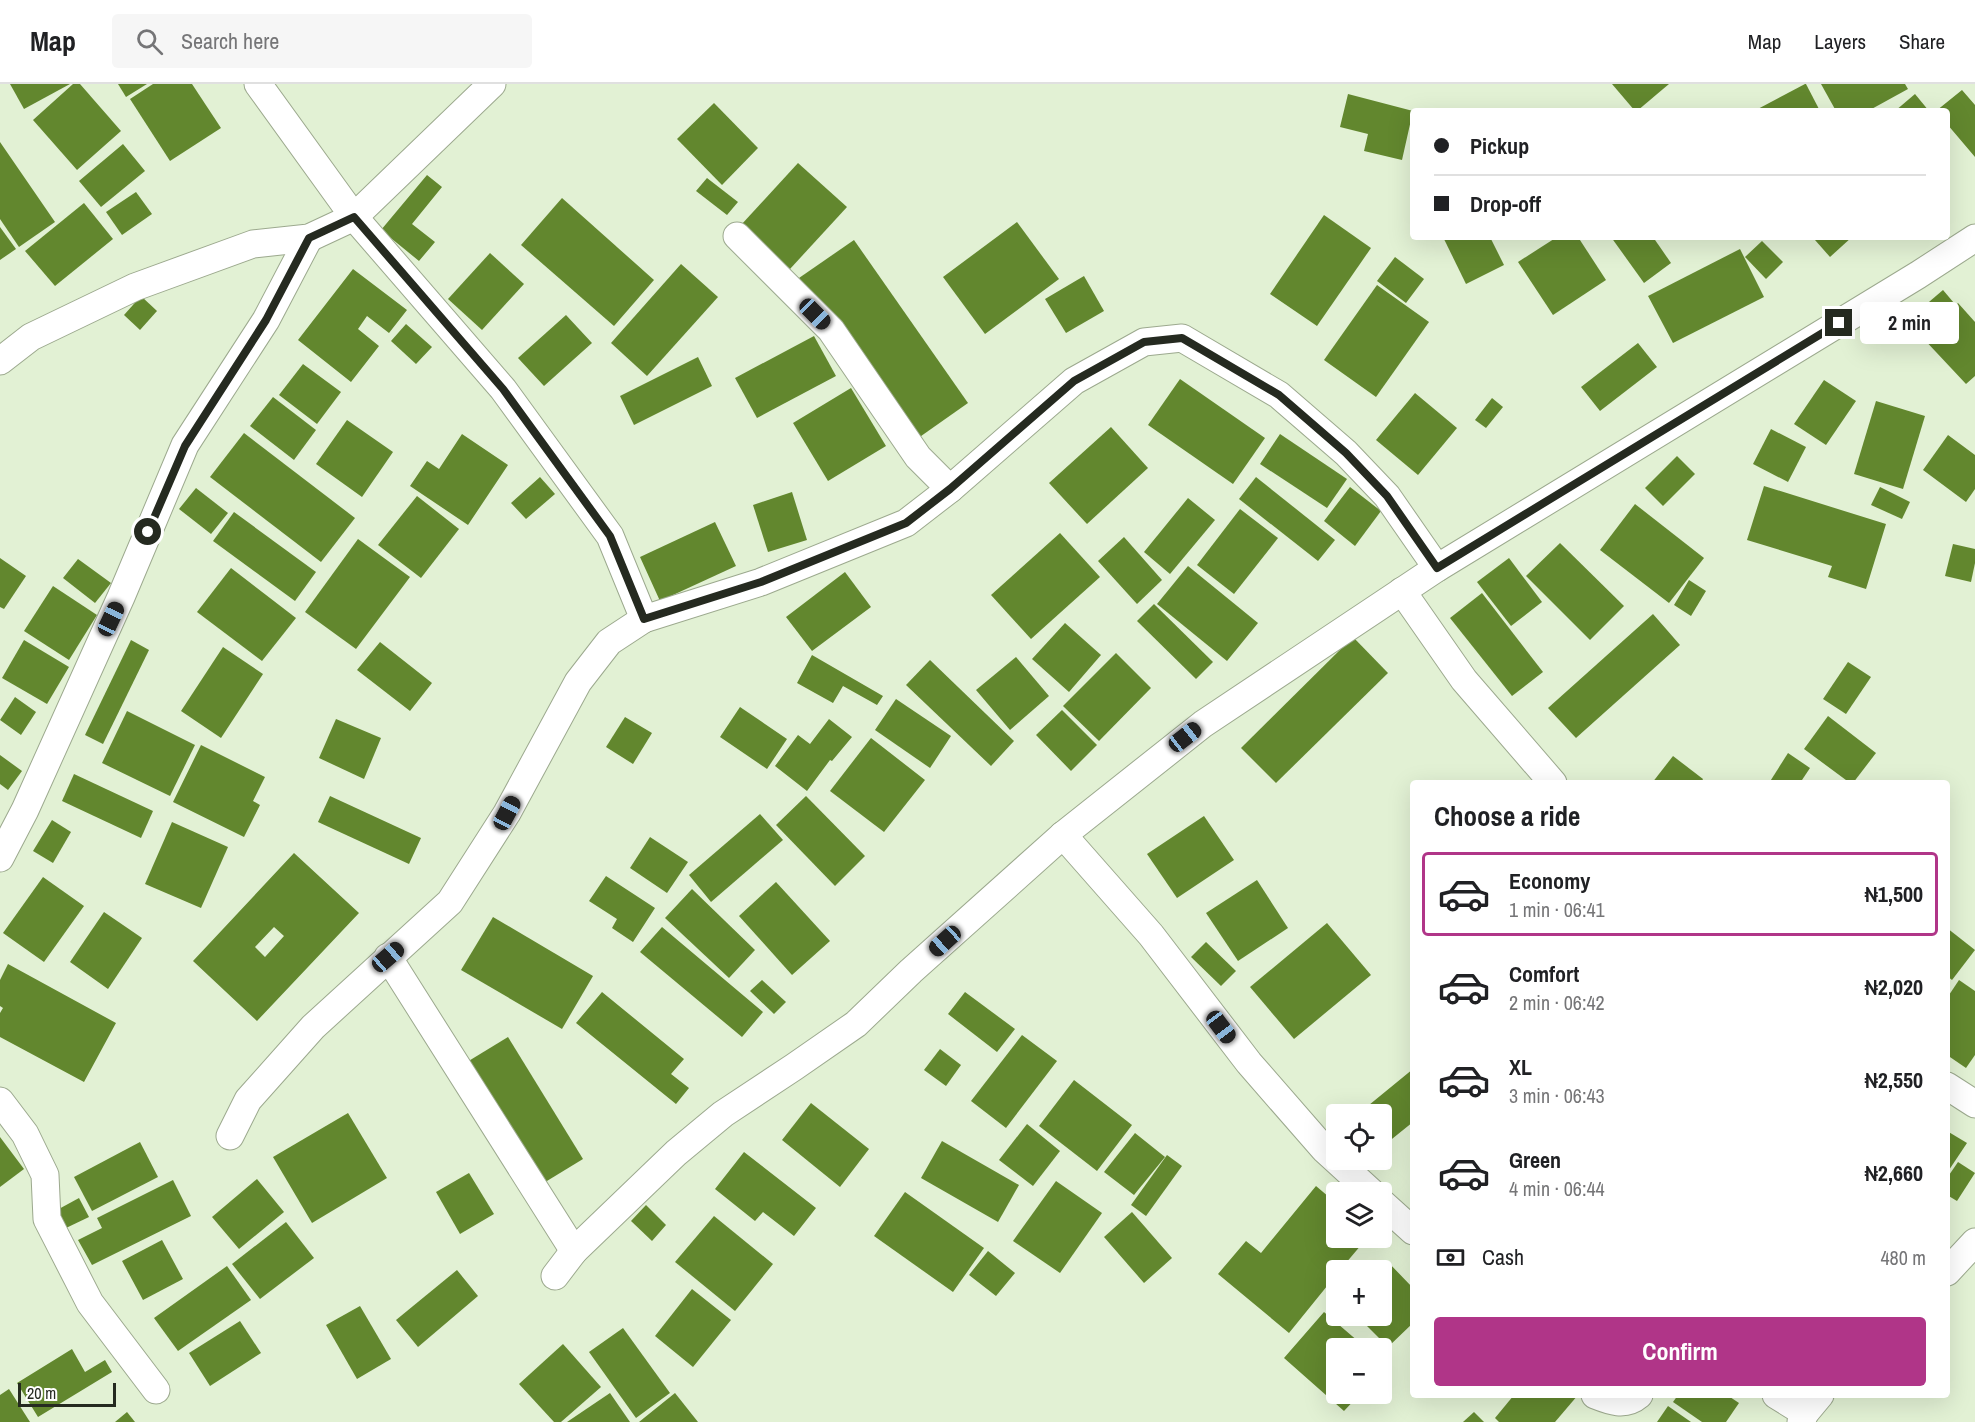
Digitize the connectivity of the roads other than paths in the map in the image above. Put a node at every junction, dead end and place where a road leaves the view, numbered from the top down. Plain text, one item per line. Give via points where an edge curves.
1 (258, 84) edge
2 (492, 84) edge
3 (354, 217) junction
4 (737, 236) dead end
5 (309, 238) junction
6 (1975, 238) edge
7 (0, 361) edge
8 (950, 489) junction
9 (1437, 568) junction
10 (1402, 591) junction
11 (644, 619) junction
12 (1550, 780) edge
13 (1063, 835) junction
14 (0, 858) edge
15 (388, 957) junction
16 (1950, 1088) edge
17 (0, 1101) edge
18 (1975, 1104) edge
19 (230, 1136) dead end
20 (1360, 1182) edge
21 (1392, 1212) edge
22 (1410, 1229) edge
23 (1975, 1242) edge
24 (574, 1251) junction
25 (1950, 1269) edge
26 (555, 1276) dead end
27 (156, 1390) dead end
28 (1602, 1398) edge
29 (1635, 1398) edge
30 (1783, 1398) edge
31 (1809, 1410) edge

1 - 3 street
2 - 3 street
3 - 5 street
3 - 11 street via 503,389 610,536
4 - 8 street via 831,330 918,457
5 - 7 street via 253,244 135,287 31,337
5 - 14 street via 266,320 185,446 121,597
6 - 9 street
8 - 9 street via 1074,381 1144,342 1182,338 1279,395 1346,453 1387,496
8 - 11 street via 906,523 857,544 761,582
9 - 10 street
10 - 12 street via 1464,680
10 - 13 street via 1203,723
11 - 15 street via 609,642 578,682 507,813 450,903
13 - 20 street via 1151,935 1249,1063 1324,1149
13 - 24 street via 856,1024 723,1114 676,1153
15 - 19 street via 305,1035 248,1100
15 - 24 street
16 - 18 street
17 - 27 street via 25,1134 45,1175 47,1219 90,1303
21 - 22 street
23 - 25 street
24 - 26 street
28 - 29 street via 1614,1403
30 - 31 street

